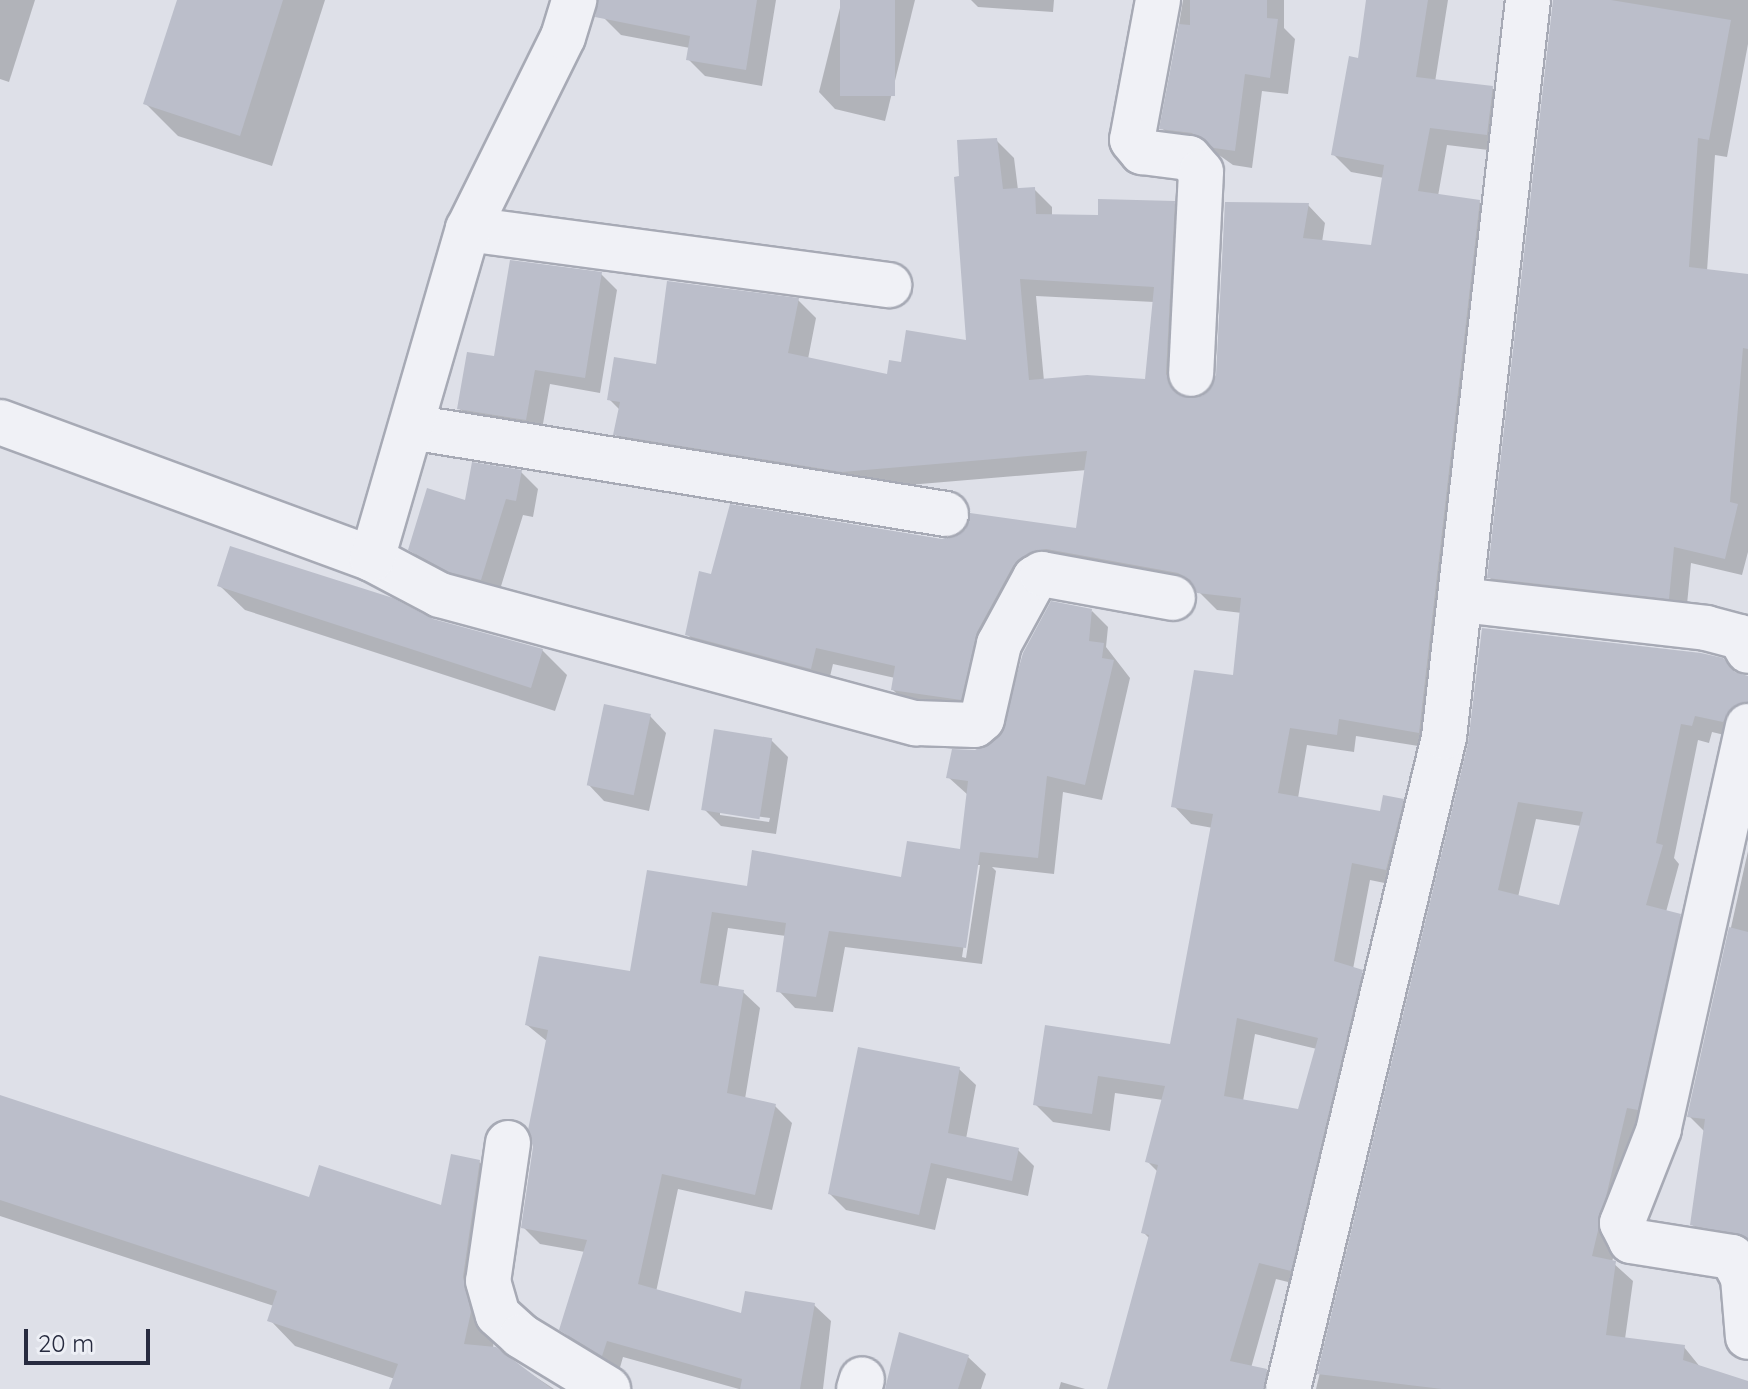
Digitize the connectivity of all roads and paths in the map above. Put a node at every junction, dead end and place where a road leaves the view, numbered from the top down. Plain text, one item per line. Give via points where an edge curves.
1 (574, 0) edge
2 (1158, 0) edge
3 (1528, 0) edge
4 (468, 229) junction
5 (889, 285) dead end
6 (1191, 374) dead end
7 (0, 422) edge
8 (411, 427) junction
9 (946, 514) dead end
10 (372, 559) junction
11 (1173, 598) dead end
12 (1461, 600) junction
13 (1748, 651) edge
14 (1748, 726) edge
15 (508, 1143) dead end
16 (1748, 1337) edge
17 (596, 1385) edge
18 (1288, 1389) edge

1 - 4 street via 563,37
2 - 6 street via 1132,140 1142,152 1189,158 1201,172
3 - 12 street
4 - 5 street
4 - 8 street
7 - 10 street
8 - 9 street
8 - 10 street
10 - 11 street via 440,595 916,723 975,725 982,719 999,644 1042,574
12 - 13 street via 1706,628 1740,637
12 - 18 street via 1444,737
14 - 16 street via 1659,1129 1622,1223 1631,1241 1732,1257 1743,1278
15 - 17 street via 488,1281 498,1315

